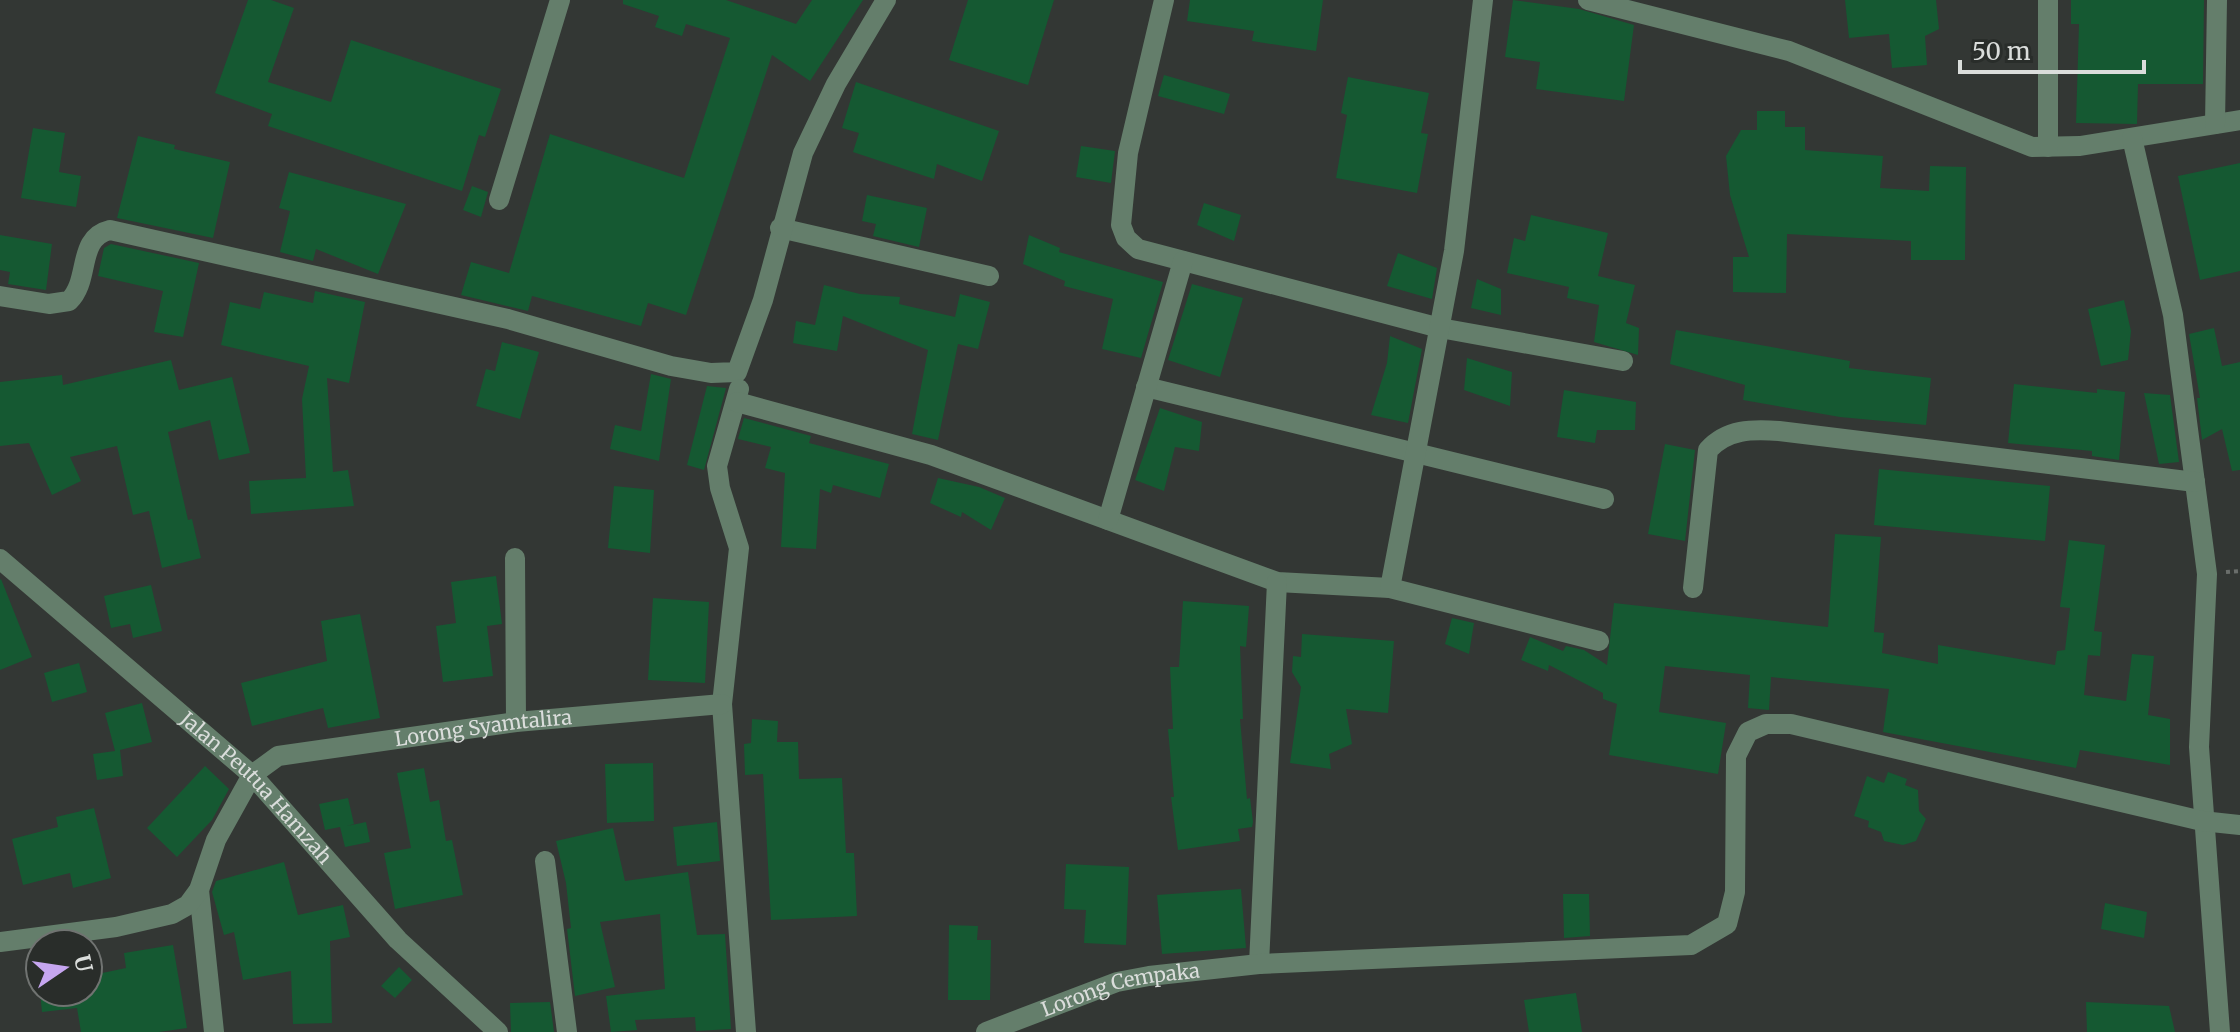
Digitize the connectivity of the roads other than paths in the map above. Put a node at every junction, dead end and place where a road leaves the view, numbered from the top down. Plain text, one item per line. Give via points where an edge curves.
1 (560, 0) edge
2 (886, 0) edge
3 (1164, 0) edge
4 (1483, 0) edge
5 (1588, 0) edge
6 (2048, 0) edge
7 (2217, 0) edge
8 (2240, 120) edge
9 (2215, 124) junction
10 (2132, 138) junction
11 (2048, 147) junction
12 (499, 200) dead end
13 (780, 228) junction
14 (1183, 261) junction
15 (989, 276) dead end
16 (0, 296) edge
17 (1440, 328) junction
18 (1623, 361) dead end
19 (737, 372) junction
20 (1146, 387) junction
21 (737, 402) junction
22 (1416, 455) junction
23 (2195, 482) junction
24 (1604, 499) dead end
25 (1108, 520) junction
26 (515, 558) dead end
27 (0, 559) edge
28 (1277, 582) junction
29 (1390, 588) junction
30 (1693, 588) dead end
31 (1599, 641) dead end
32 (722, 704) junction
33 (516, 722) junction
34 (252, 775) junction
35 (2202, 821) junction
36 (2240, 825) edge
37 (545, 861) dead end
38 (199, 890) junction
39 (0, 942) edge
40 (1259, 964) junction
41 (214, 1032) edge
42 (498, 1032) edge
43 (567, 1032) edge
44 (746, 1032) edge
45 (986, 1032) edge
46 (2220, 1032) edge

1 - 12 street
2 - 13 street via 814,125
3 - 14 street via 1128,153 1121,225 1138,249
4 - 17 street
5 - 11 street via 1789,51 2032,147
6 - 11 street
7 - 9 street
8 - 9 street
9 - 10 street
10 - 11 street
10 - 23 street via 2173,315
13 - 15 street
13 - 19 street via 763,300
14 - 17 street
14 - 20 street
16 - 19 street via 49,304 69,301 81,285 93,236 110,230 508,319 671,366
17 - 18 street
17 - 22 street
19 - 21 street
20 - 22 street
20 - 25 street
21 - 25 street via 931,455
21 - 32 street via 717,466 739,548
22 - 24 street
22 - 29 street
23 - 30 street via 1779,431 1742,431 1718,439 1708,450
23 - 35 street via 2207,574 2199,747
25 - 28 street
26 - 33 street
27 - 34 street, Jalan Peutua Hamzah
28 - 29 street
28 - 40 street
29 - 31 street
32 - 33 street, Lorong Syamtalira
32 - 44 street
33 - 34 street, Lorong Syamtalira via 278,756
34 - 38 street via 216,840
34 - 42 street, Jalan Peutua Hamzah via 398,940
35 - 36 street, Lorong Cempaka
35 - 40 street, Lorong Cempaka via 1791,724 1766,724 1748,732 1736,756 1735,892 1727,924 1711,937 1669,948
35 - 46 street
37 - 43 street
38 - 39 street via 188,905 156,919
38 - 41 street
40 - 45 street, Lorong Cempaka via 1117,982

